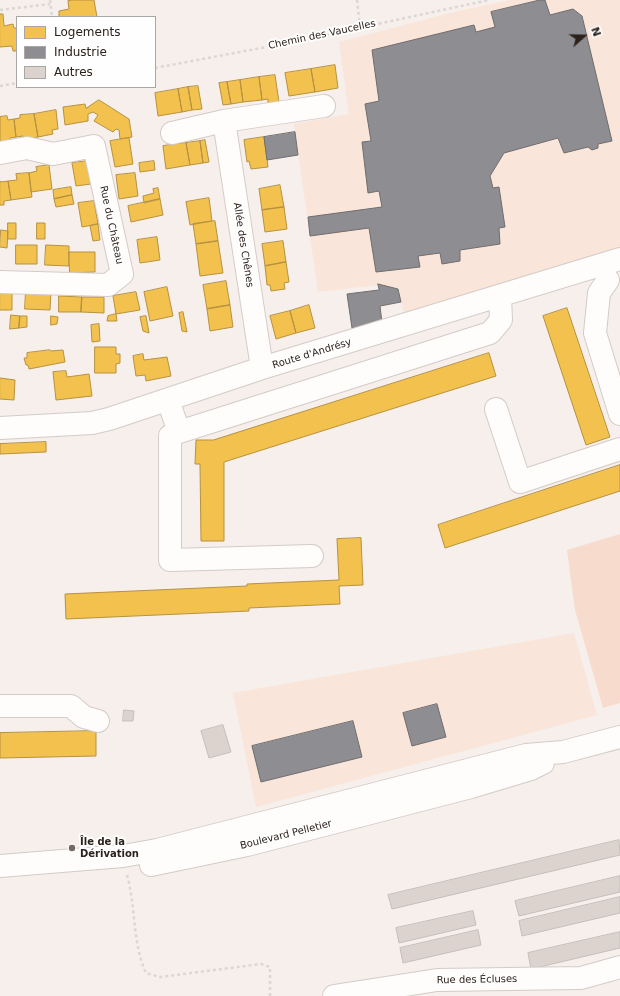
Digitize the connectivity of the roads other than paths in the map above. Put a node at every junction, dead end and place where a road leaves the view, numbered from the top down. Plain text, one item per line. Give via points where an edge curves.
1 (324, 106) dead end
2 (224, 121) junction
3 (172, 133) dead end
4 (0, 153) edge
5 (612, 272) edge
6 (0, 282) edge
7 (500, 297) junction
8 (262, 368) junction
9 (168, 400) junction
10 (496, 409) dead end
11 (620, 414) edge
12 (0, 428) edge
13 (179, 432) junction
14 (620, 449) edge
15 (312, 556) dead end
16 (0, 706) edge
17 (98, 721) dead end
18 (620, 737) edge
19 (563, 752) junction
20 (0, 866) edge
21 (0, 876) edge
22 (620, 966) edge
23 (334, 996) edge

1 - 2 street
2 - 3 street
2 - 8 street, Allée des Chênes
4 - 6 street, Rue du Château via 27,148 53,154 94,146 122,274 108,285
5 - 7 street, Route d'Andrésy
5 - 11 street via 599,292 595,333
7 - 8 street, Route d'Andrésy
7 - 13 street via 501,320 490,333
8 - 9 street, Route d'Andrésy
9 - 12 street, Route d'Andrésy via 92,423
9 - 13 street
10 - 14 street via 520,482
13 - 15 street via 170,436 170,560
16 - 17 street via 71,706 84,717
18 - 19 street, Boulevard Pelletier
19 - 20 street, Boulevard Pelletier via 518,757 157,850 123,856
19 - 21 street, Boulevard Pelletier via 531,769 471,787 181,860 125,868
22 - 23 street, Rue des Écluses via 581,978 437,980

